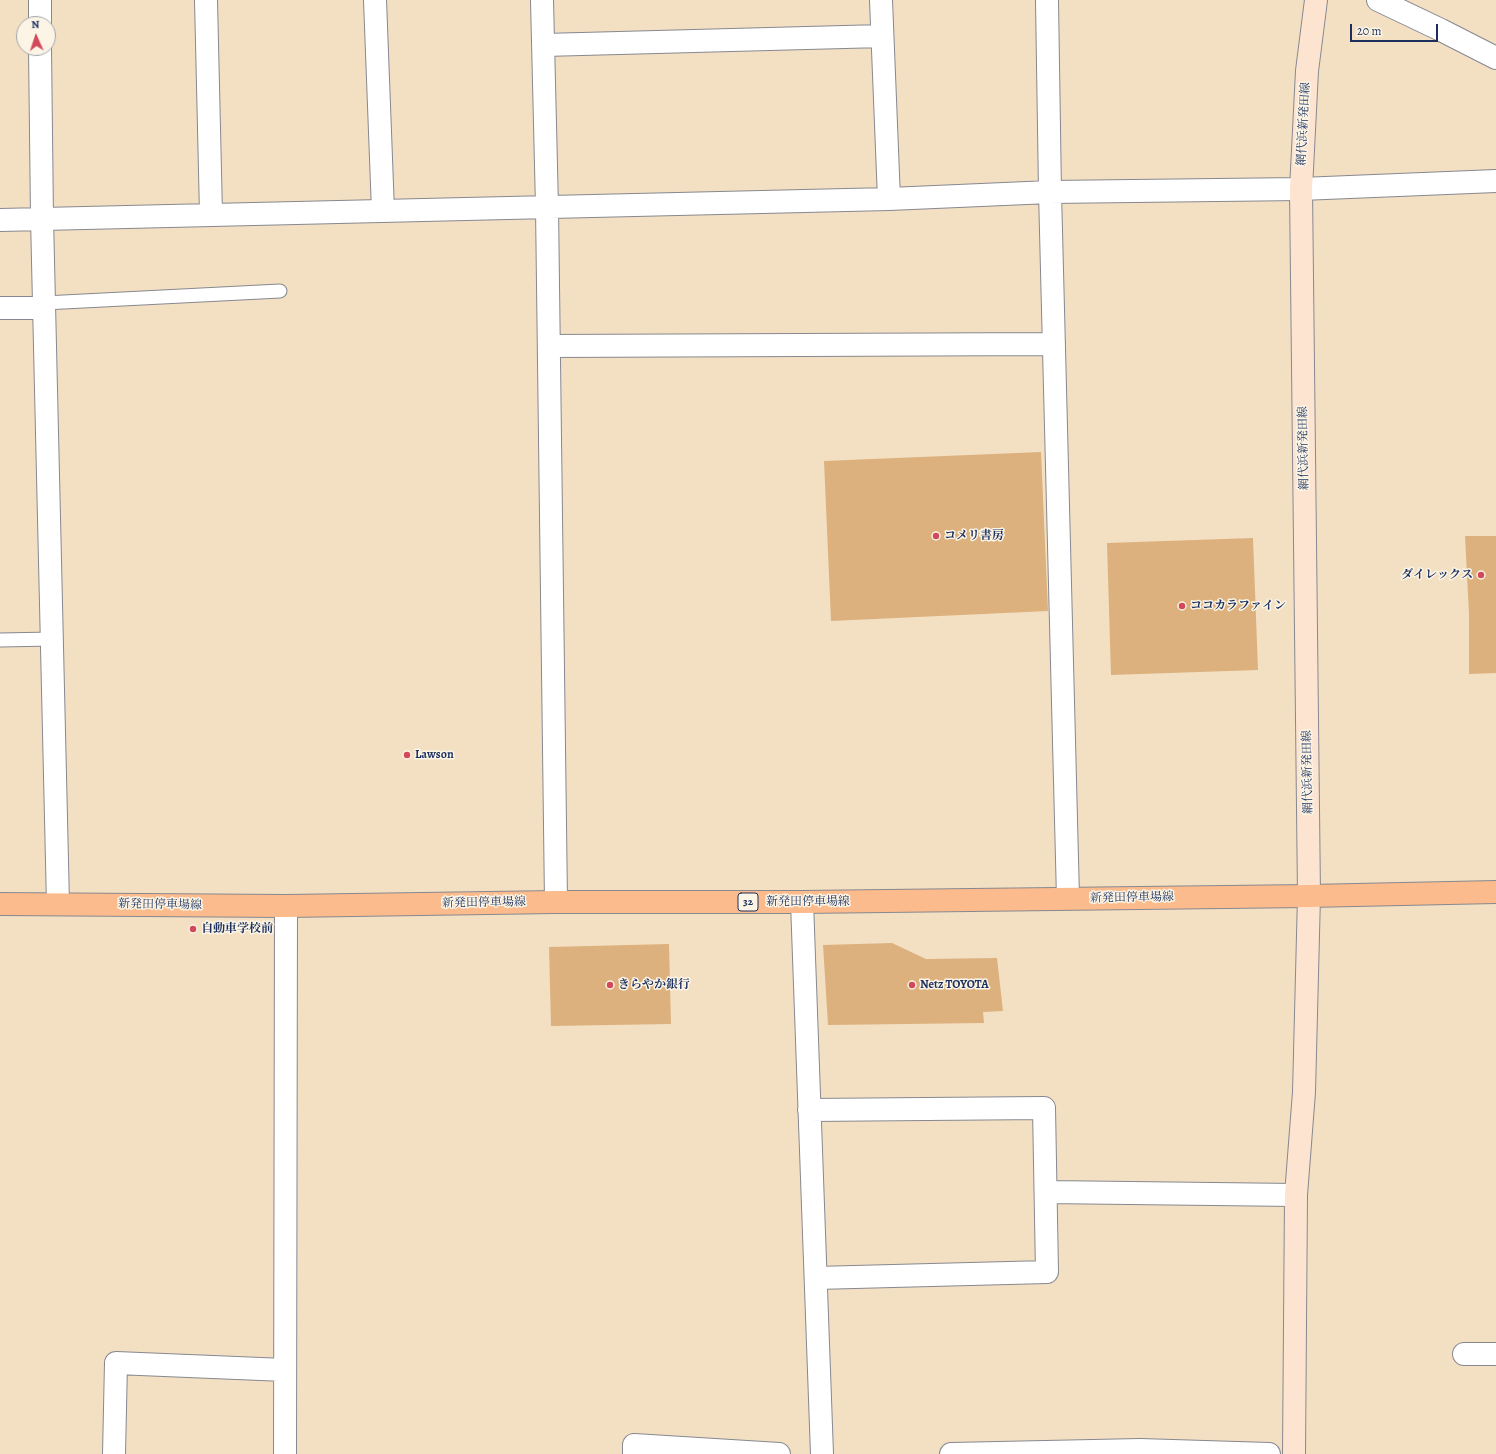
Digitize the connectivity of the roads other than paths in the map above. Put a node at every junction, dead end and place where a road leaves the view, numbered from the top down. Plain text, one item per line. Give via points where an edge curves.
1 (40, 0) edge
2 (206, 0) edge
3 (375, 0) edge
4 (542, 0) edge
5 (881, 0) edge
6 (1047, 0) edge
7 (1316, 0) edge
8 (1378, 0) edge
9 (40, 16) edge
10 (882, 36) junction
11 (544, 45) junction
12 (40, 56) edge
13 (1496, 58) edge
14 (1496, 181) edge
15 (1301, 189) junction
16 (1050, 192) junction
17 (888, 199) junction
18 (548, 207) junction
19 (382, 211) junction
20 (211, 214) junction
21 (42, 218) junction
22 (0, 220) edge
23 (280, 291) dead end
24 (44, 305) junction
25 (0, 308) edge
26 (1054, 344) junction
27 (549, 346) junction
28 (52, 639) junction
29 (0, 640) edge
30 (1496, 892) edge
31 (1309, 896) junction
32 (1068, 898) junction
33 (556, 902) junction
34 (802, 902) junction
35 (0, 904) edge
36 (58, 904) junction
37 (286, 906) junction
38 (809, 1110) junction
39 (1046, 1192) junction
40 (1296, 1195) junction
41 (816, 1278) junction
42 (1464, 1354) dead end
43 (1496, 1354) edge
44 (285, 1370) junction
45 (1140, 1452) edge
46 (114, 1454) edge
47 (285, 1454) edge
48 (634, 1454) edge
49 (779, 1454) edge
50 (822, 1454) edge
51 (952, 1454) edge
52 (972, 1454) edge
53 (1269, 1454) edge
54 (1294, 1454) edge

1 - 9 street
2 - 20 street
3 - 19 street
4 - 11 street
5 - 10 street
6 - 16 street
7 - 15 main road, 網代浜新発田線 via 1307,71
8 - 13 street
10 - 11 street
10 - 17 street
11 - 18 street
12 - 21 street
14 - 15 street
15 - 16 street
15 - 31 main road, 網代浜新発田線
16 - 17 street
16 - 26 street
17 - 18 street
18 - 19 street
18 - 27 street
19 - 20 street
20 - 21 street
21 - 22 street
21 - 24 street
23 - 24 lane
24 - 25 street
24 - 28 street
26 - 27 street
26 - 32 street
27 - 33 street
28 - 29 lane
28 - 36 street
30 - 31 main road, 新発田停車場線 / 32
31 - 32 main road, 新発田停車場線 / 32
31 - 40 main road, 網代浜新発田線 via 1304,1092
32 - 34 main road, 新発田停車場線 / 32
33 - 34 main road, 新発田停車場線 / 32
33 - 37 main road, 新発田停車場線 / 32
34 - 38 street
35 - 36 main road, 新発田停車場線 / 32
36 - 37 main road, 新発田停車場線 / 32
37 - 44 street
38 - 39 street via 1044,1108
38 - 41 street
39 - 40 street
39 - 41 street via 1047,1272
40 - 54 main road, 網代浜新発田線
41 - 50 street
42 - 43 street
44 - 46 street via 116,1362
44 - 47 street
45 - 52 street
45 - 53 street
48 - 49 street via 634,1446
51 - 52 street

